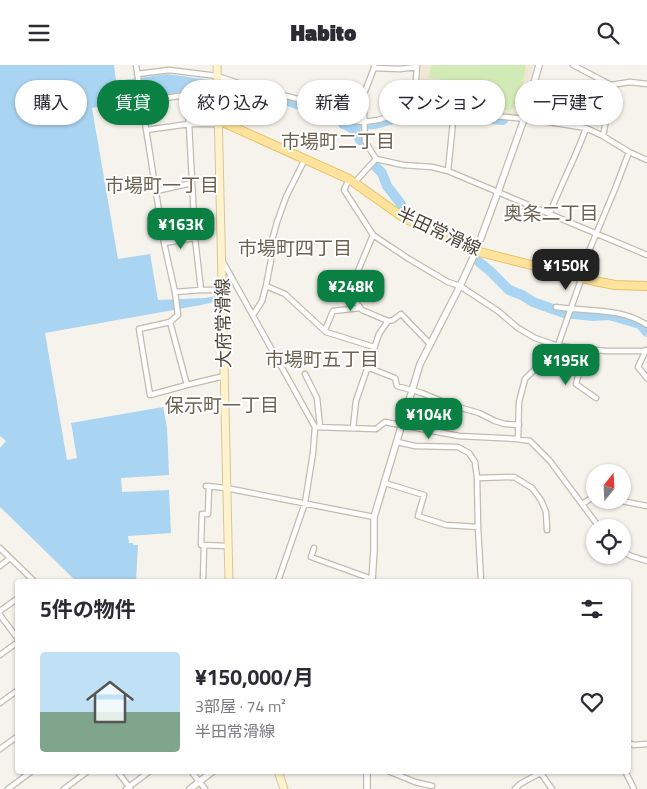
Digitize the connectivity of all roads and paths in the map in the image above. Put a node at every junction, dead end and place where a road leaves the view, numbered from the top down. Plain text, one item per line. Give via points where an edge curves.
1 (136, 65) edge
2 (217, 65) edge
3 (540, 65) edge
4 (573, 65) edge
5 (417, 66) edge
6 (374, 67) edge
7 (168, 68) edge
8 (137, 74) junction
9 (217, 78) junction
10 (138, 80) edge
11 (369, 80) edge
12 (416, 80) edge
13 (536, 80) edge
14 (602, 80) edge
15 (623, 82) edge
16 (647, 84) edge
17 (297, 99) edge
18 (145, 125) edge
19 (181, 125) edge
20 (188, 125) edge
21 (218, 125) edge
22 (225, 125) edge
23 (364, 125) edge
24 (453, 125) edge
25 (522, 125) edge
26 (565, 125) edge
27 (605, 125) edge
28 (586, 128) junction
29 (146, 130) junction
30 (603, 136) junction
31 (629, 152) junction
32 (304, 159) junction
33 (376, 159) junction
34 (647, 160) edge
35 (448, 171) junction
36 (352, 180) junction
37 (192, 183) junction
38 (156, 191) junction
39 (498, 192) junction
40 (550, 213) junction
41 (194, 224) junction
42 (162, 229) junction
43 (597, 234) junction
44 (374, 235) junction
45 (195, 238) junction
46 (164, 243) junction
47 (476, 251) junction
48 (647, 255) edge
49 (221, 259) junction
50 (581, 278) junction
51 (266, 285) junction
52 (460, 286) junction
53 (647, 286) edge
54 (201, 290) junction
55 (222, 290) junction
56 (175, 292) junction
57 (556, 307) dead end
58 (360, 308) junction
59 (569, 312) junction
60 (253, 315) junction
61 (388, 321) junction
62 (170, 322) junction
63 (647, 325) edge
64 (324, 331) junction
65 (430, 344) junction
66 (558, 346) junction
67 (374, 347) junction
68 (646, 350) edge
69 (552, 362) junction
70 (367, 367) junction
71 (305, 374) dead end
72 (224, 376) junction
73 (647, 378) edge
74 (187, 385) junction
75 (412, 390) junction
76 (596, 398) dead end
77 (402, 425) junction
78 (519, 425) junction
79 (317, 427) junction
80 (353, 428) junction
81 (459, 436) junction
82 (518, 439) junction
83 (397, 441) junction
84 (458, 447) junction
85 (477, 478) junction
86 (385, 483) junction
87 (226, 488) junction
88 (586, 502) edge
89 (305, 503) junction
90 (631, 503) edge
91 (582, 504) junction
92 (647, 506) edge
93 (374, 517) junction
94 (594, 519) edge
95 (478, 527) junction
96 (547, 530) dead end
97 (204, 545) junction
98 (228, 546) junction
99 (0, 548) edge
100 (314, 548) dead end
101 (631, 556) edge
102 (10, 558) junction
103 (647, 561) edge
104 (0, 566) edge
105 (32, 579) edge
106 (203, 579) edge
107 (229, 579) edge
108 (279, 579) edge
109 (369, 579) edge
110 (372, 579) edge
111 (482, 579) edge
112 (15, 600) edge
113 (0, 611) edge
114 (0, 615) edge
115 (15, 636) edge
116 (15, 642) edge
117 (0, 655) edge
118 (15, 692) edge
119 (0, 703) edge
120 (15, 738) edge
121 (631, 744) edge
122 (647, 744) edge
123 (0, 749) edge
124 (28, 774) edge
125 (84, 774) edge
126 (119, 774) edge
127 (146, 774) edge
128 (193, 774) edge
129 (210, 774) edge
130 (279, 774) edge
131 (367, 774) edge
132 (395, 774) edge
133 (538, 774) edge
134 (542, 774) edge
135 (626, 774) edge
136 (199, 782) junction
137 (129, 788) edge
138 (432, 788) edge
139 (8, 789) edge
140 (64, 789) edge
141 (190, 789) edge
142 (205, 789) edge
143 (284, 789) edge
144 (367, 789) edge
145 (515, 789) edge
146 (552, 789) edge
147 (634, 789) edge

1 - 8 street
2 - 9 main road, 大府常滑線
3 - 13 street
4 - 14 street
5 - 6 street via 400,69
5 - 12 street
6 - 11 street
7 - 8 street
7 - 9 street
8 - 10 street
9 - 17 street
15 - 16 street
18 - 29 street
19 - 29 street
20 - 37 street
21 - 49 main road, 大府常滑線
22 - 32 main road, 半田常滑線
23 - 33 street via 365,141
24 - 35 street
25 - 39 street
26 - 28 street
27 - 30 street
28 - 30 street
28 - 40 street
29 - 38 street
30 - 31 street
31 - 34 street
31 - 43 street
32 - 36 main road, 半田常滑線
32 - 51 street via 277,222
33 - 35 street
33 - 36 street
35 - 39 street
36 - 44 street via 344,190
36 - 47 main road, 半田常滑線 via 404,217
37 - 38 street
37 - 41 street
38 - 42 street
39 - 40 street
39 - 47 street
40 - 43 street
41 - 42 street
41 - 45 street
42 - 46 street
43 - 48 street
43 - 50 street
44 - 52 street via 409,259
44 - 58 street via 350,289
45 - 46 street
45 - 54 street
46 - 56 street
47 - 50 main road, 半田常滑線
47 - 52 street
49 - 55 main road, 大府常滑線
49 - 60 street
50 - 53 main road, 半田常滑線 via 615,285
50 - 59 street
51 - 60 street via 262,301
51 - 64 street via 285,294
52 - 65 street
52 - 66 street via 527,334
54 - 55 street
54 - 56 street
55 - 72 main road, 大府常滑線
56 - 62 street via 178,315
57 - 59 street
58 - 61 street
58 - 64 street via 333,311
59 - 63 street via 605,310 639,319
59 - 66 street
60 - 79 street
61 - 65 street via 401,314
61 - 67 street
62 - 74 street
62 - 74 street via 139,329 150,395
64 - 67 street
65 - 75 street
66 - 68 street via 606,351
66 - 69 street
67 - 70 street
68 - 73 street via 638,367
69 - 76 street via 574,363 579,373 576,384
69 - 78 street via 535,369 525,379
70 - 75 street via 395,378 397,386
70 - 80 street via 356,401
71 - 79 street via 317,398
72 - 74 street
72 - 87 main road, 大府常滑線
75 - 77 street
75 - 78 street via 495,421
77 - 80 street via 384,422 376,429
77 - 81 street
77 - 83 street
78 - 82 street
79 - 80 street
79 - 89 street
81 - 82 street
81 - 84 street
82 - 91 street via 530,441 540,450
83 - 84 street via 414,446
83 - 86 street
84 - 85 street via 469,453 475,462
85 - 95 street
85 - 96 street via 514,477 532,488 546,512
86 - 93 street
86 - 95 street via 424,495 418,516 446,525
87 - 89 street
87 - 97 street via 207,486 208,514 202,514 201,545
87 - 98 main road, 大府常滑線
88 - 91 street
89 - 93 street
89 - 108 street
90 - 92 street
91 - 94 street
93 - 110 street
95 - 111 street
97 - 98 street
97 - 106 street
98 - 107 main road, 大府常滑線
99 - 102 street
100 - 109 street via 311,557
101 - 103 street
102 - 104 street
102 - 105 street
112 - 113 street
114 - 115 street
116 - 117 street
118 - 119 street
120 - 123 street
121 - 122 street
124 - 139 street
125 - 140 street
126 - 137 street
127 - 137 street
128 - 136 street
129 - 136 street
130 - 143 main road
131 - 144 street
132 - 138 street
133 - 145 street
134 - 146 street
135 - 147 street
136 - 141 street
136 - 142 street

